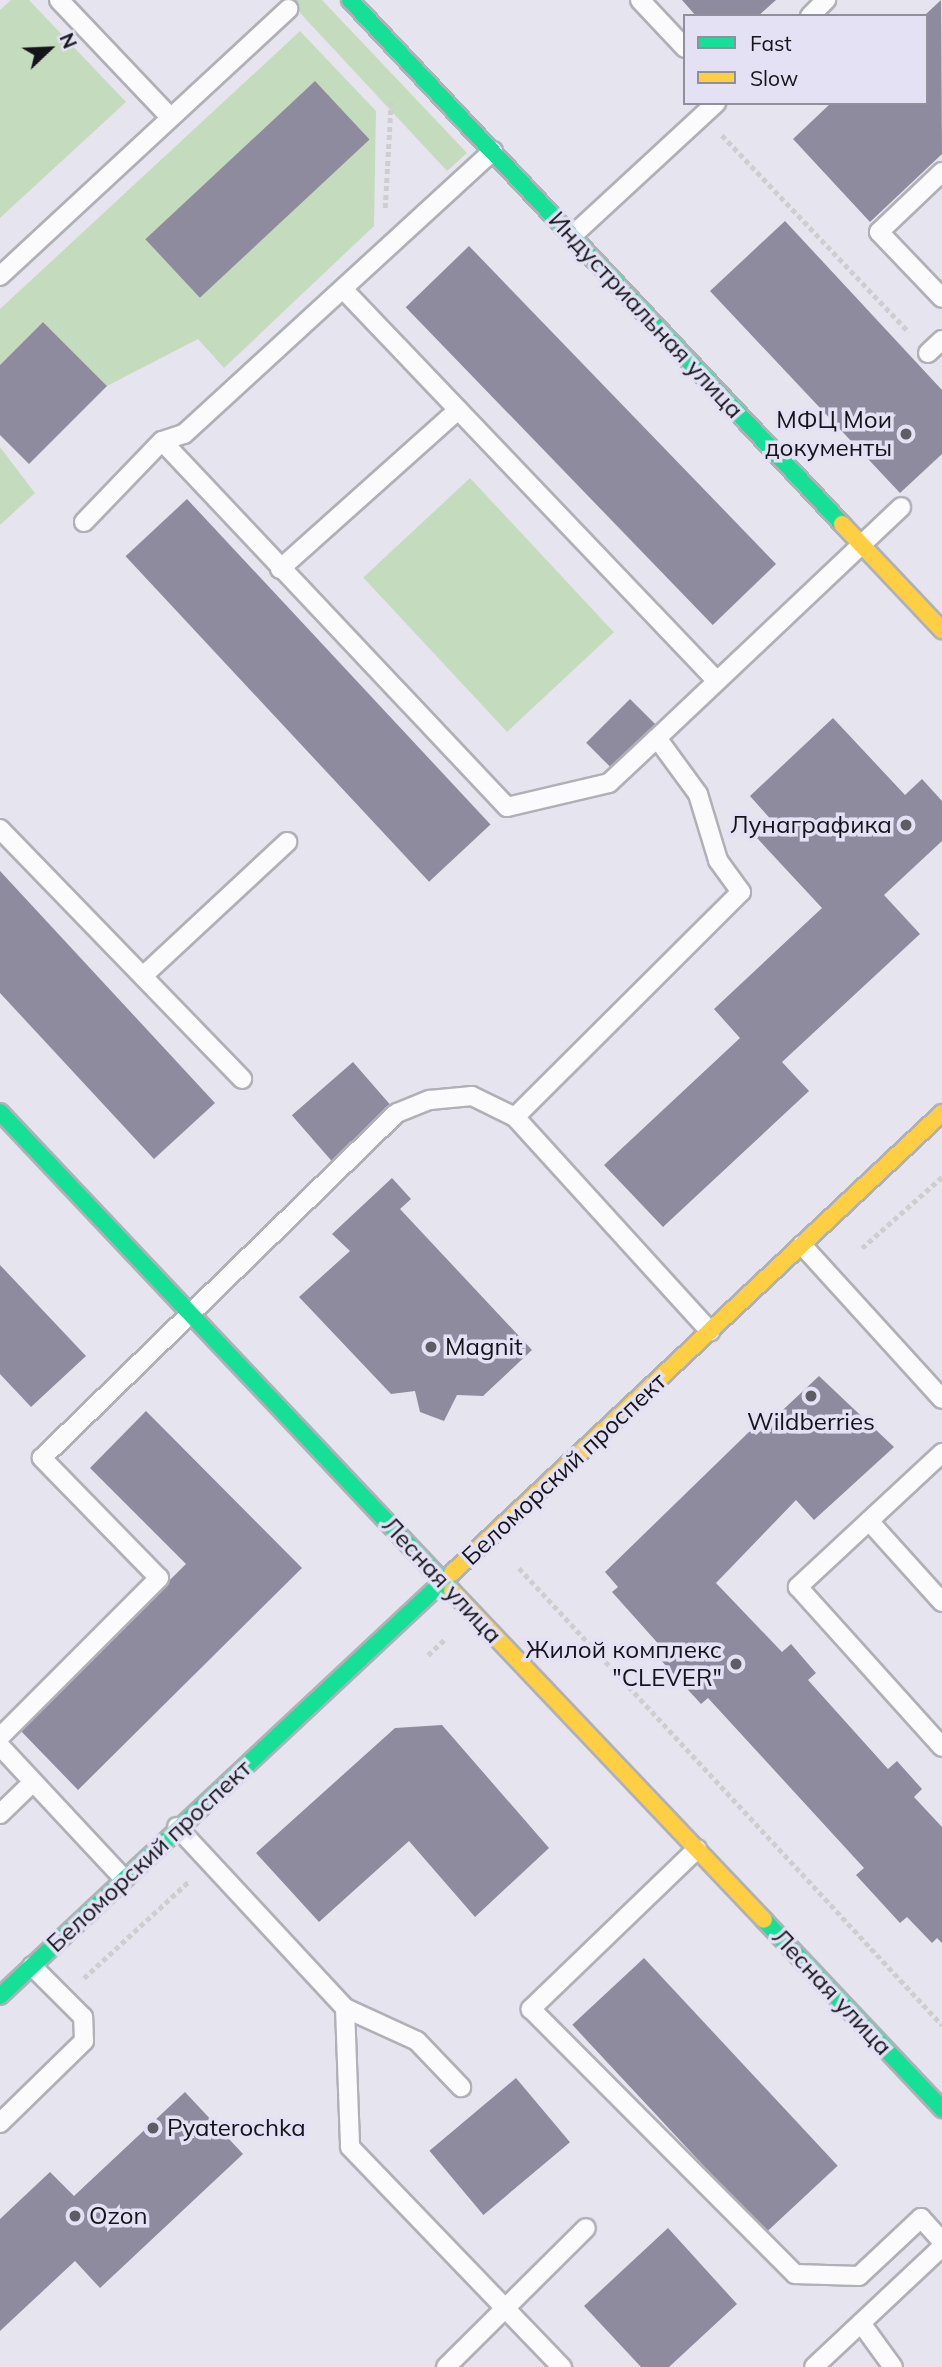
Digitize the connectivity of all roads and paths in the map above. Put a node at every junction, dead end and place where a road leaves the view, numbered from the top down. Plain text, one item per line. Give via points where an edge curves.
1 (59, 0) edge
2 (350, 0) edge
3 (640, 0) edge
4 (827, 0) edge
5 (288, 9) dead end
6 (812, 14) edge
7 (683, 46) edge
8 (391, 96) dead end
9 (710, 109) edge
10 (170, 117) junction
11 (493, 151) junction
12 (942, 172) edge
13 (573, 235) junction
14 (382, 255) junction
15 (0, 276) edge
16 (343, 289) junction
17 (942, 298) edge
18 (942, 340) edge
19 (928, 353) joint
20 (458, 410) junction
21 (162, 441) junction
22 (901, 507) dead end
23 (84, 522) dead end
24 (861, 545) junction
25 (280, 569) junction
26 (942, 630) edge
27 (716, 681) junction
28 (657, 738) junction
29 (0, 829) edge
30 (287, 842) dead end
31 (143, 976) junction
32 (242, 1079) dead end
33 (0, 1112) edge
34 (942, 1113) edge
35 (515, 1117) junction
36 (802, 1245) junction
37 (189, 1312) junction
38 (710, 1331) junction
39 (942, 1399) edge
40 (942, 1453) edge
41 (869, 1521) junction
42 (519, 1569) dead end
43 (444, 1582) junction
44 (942, 1602) edge
45 (0, 1737) edge
46 (0, 1746) edge
47 (942, 1747) edge
48 (33, 1782) junction
49 (0, 1814) edge
50 (177, 1827) junction
51 (697, 1850) junction
52 (210, 1862) junction
53 (123, 1878) junction
54 (32, 1966) junction
55 (0, 1996) edge
56 (63, 1997) junction
57 (345, 2008) junction
58 (942, 2025) edge
59 (461, 2087) dead end
60 (942, 2109) edge
61 (0, 2123) edge
62 (586, 2228) dead end
63 (942, 2241) edge
64 (942, 2247) edge
65 (507, 2309) junction
66 (861, 2323) junction
67 (446, 2367) edge
68 (562, 2367) edge
69 (814, 2367) edge
70 (893, 2367) edge

1 - 10 lane
2 - 11 street, Индустриальная улица
3 - 7 lane
4 - 6 lane
5 - 10 lane
8 - 14 path
9 - 13 lane
9 - 19 path
10 - 15 lane
11 - 13 street, Индустриальная улица
11 - 14 lane
12 - 17 lane via 878,232
13 - 24 street, Индустриальная улица
14 - 16 lane
16 - 20 lane
16 - 21 lane via 184,434
18 - 19 lane
20 - 25 lane
20 - 27 lane
21 - 23 lane
21 - 25 lane
22 - 24 lane
24 - 26 street, Индустриальная улица
24 - 27 lane
25 - 28 lane via 507,807 609,783
27 - 28 lane
28 - 35 lane via 698,794 718,860 741,892
29 - 31 lane
30 - 31 lane
31 - 32 lane
33 - 37 street, Лесная улица
34 - 36 street, Беломорский проспект
35 - 37 lane via 472,1096 430,1100 397,1113
35 - 38 lane
36 - 38 street, Беломорский проспект
36 - 39 lane
37 - 43 street, Лесная улица
37 - 45 lane via 42,1458 159,1578
38 - 43 street, Беломорский проспект
40 - 41 lane
41 - 44 lane
41 - 47 lane via 798,1587
42 - 58 path
43 - 50 street, Беломорский проспект
43 - 51 street, Лесная улица
46 - 48 lane
48 - 49 lane
48 - 53 lane
50 - 52 lane
50 - 53 street, Беломорский проспект
51 - 60 street, Лесная улица
51 - 63 lane via 531,2009 795,2274 859,2276 921,2218
52 - 56 path
52 - 57 lane
53 - 54 street, Беломорский проспект
54 - 55 street, Беломорский проспект
54 - 56 lane
56 - 61 lane via 83,2017 84,2041
57 - 59 lane via 417,2041
57 - 65 lane via 350,2147
62 - 65 lane
64 - 66 lane
65 - 67 lane
65 - 68 lane
66 - 69 lane
66 - 70 lane

